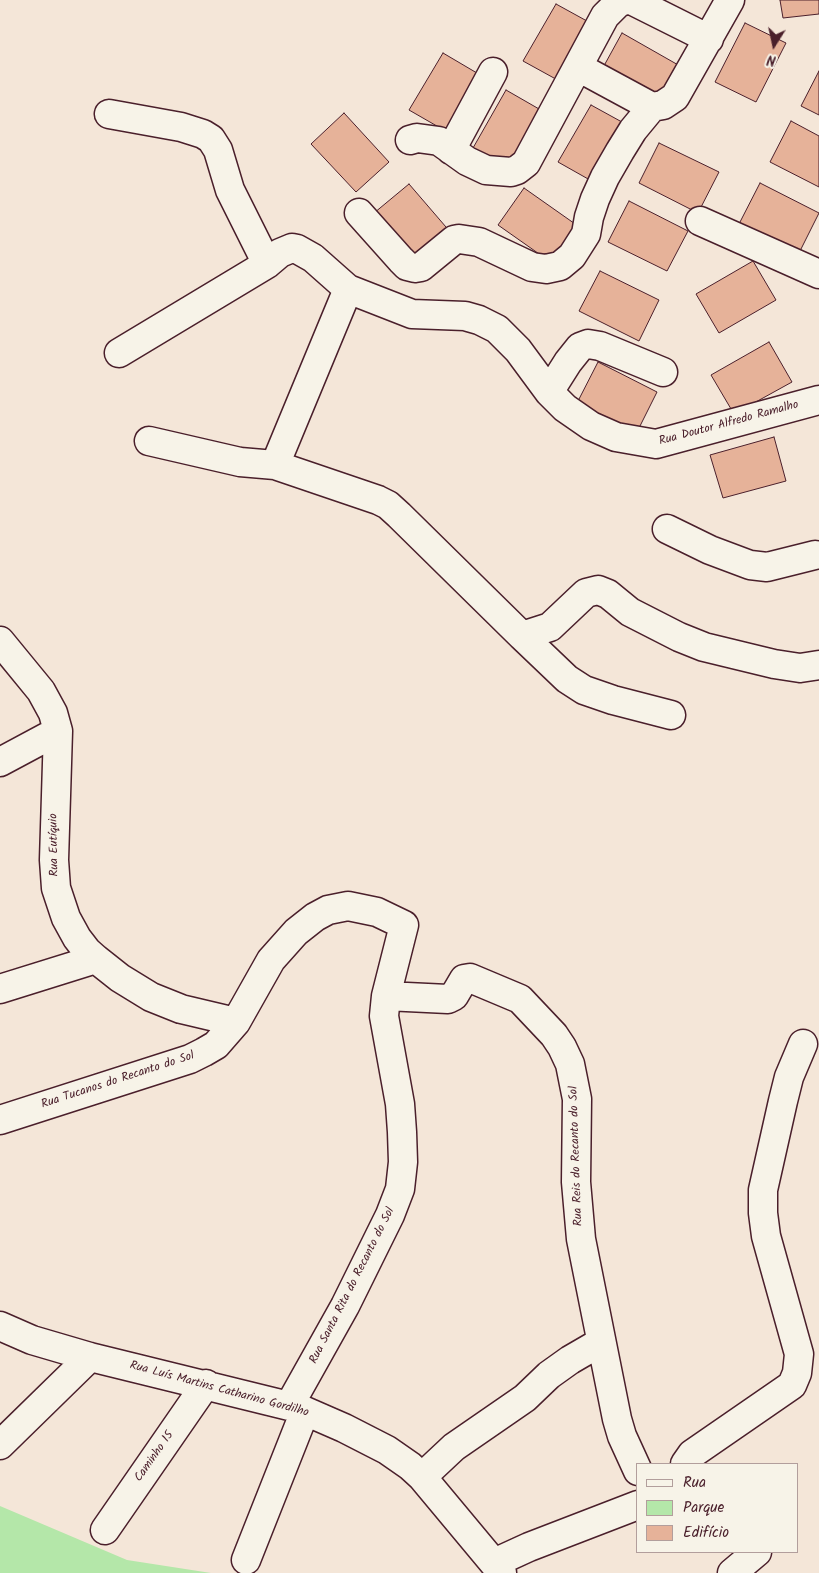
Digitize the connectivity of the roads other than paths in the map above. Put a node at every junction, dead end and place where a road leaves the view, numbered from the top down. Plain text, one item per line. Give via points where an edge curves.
1 (626, 0) edge
2 (631, 0) edge
3 (730, 0) edge
4 (709, 39) junction
5 (578, 67) junction
6 (493, 72) dead end
7 (652, 107) junction
8 (109, 114) dead end
9 (410, 140) dead end
10 (451, 150) junction
11 (359, 213) dead end
12 (700, 220) dead end
13 (267, 264) junction
14 (819, 273) edge
15 (348, 289) junction
16 (119, 353) dead end
17 (663, 372) dead end
18 (549, 392) junction
19 (819, 400) edge
20 (149, 441) dead end
21 (275, 465) junction
22 (667, 529) dead end
23 (818, 553) edge
24 (522, 636) junction
25 (0, 641) edge
26 (819, 665) edge
27 (671, 716) dead end
28 (58, 731) junction
29 (0, 762) edge
30 (404, 925) joint
31 (96, 959) junction
32 (0, 989) edge
33 (386, 996) junction
34 (236, 1022) junction
35 (803, 1044) dead end
36 (0, 1120) edge
37 (0, 1326) edge
38 (601, 1342) junction
39 (90, 1356) junction
40 (206, 1384) junction
41 (297, 1409) junction
42 (0, 1446) edge
43 (686, 1463) edge
44 (636, 1466) edge
45 (422, 1477) junction
46 (636, 1507) edge
47 (104, 1530) dead end
48 (756, 1553) edge
49 (246, 1560) dead end
50 (498, 1568) edge
51 (732, 1573) edge

1 - 5 street via 605,16
2 - 4 street
3 - 4 street
4 - 7 street via 676,97
5 - 7 street
5 - 10 street via 526,162 517,170 486,170
6 - 10 street
7 - 11 street via 633,130 605,177 588,217 586,234 572,256 560,266 532,267 479,242 459,239 420,267 407,266
8 - 13 street via 182,127 211,140 218,150 230,190
9 - 10 street via 432,139
12 - 14 street
13 - 15 street, Rua Doutor Alfredo Ramalho via 280,253 297,249 313,258
13 - 16 street
15 - 18 street, Rua Doutor Alfredo Ramalho via 412,314 465,316 497,329 518,350
15 - 21 street
17 - 18 street via 588,344 580,346
18 - 19 street, Rua Doutor Alfredo Ramalho via 591,426 616,437 656,444
20 - 21 street via 240,462
21 - 24 street via 388,505
22 - 23 street via 750,565 767,566
24 - 26 street via 550,627 586,593 598,590 630,612 704,647 774,664 800,668
24 - 27 street via 567,679 584,690
25 - 28 street, Rua Eutíquio via 41,691
28 - 29 street
28 - 31 street, Rua Eutíquio via 56,888 77,938
30 - 33 street, Rua Santa Rita do Recanto do Sol
30 - 34 street, Rua Tucanos do Recanto do Sol via 377,912 348,906 315,916 271,960
31 - 32 street
31 - 34 street, Rua Eutíquio via 151,996 181,1009
33 - 38 street, Rua Reis do Recanto do Sol via 448,999 454,996 464,979 470,978 520,999 562,1047 570,1064 577,1099 580,1239
33 - 41 street, Rua Santa Rita do Recanto do Sol via 384,1016 400,1104 403,1162 400,1189
34 - 36 street, Rua Tucanos do Recanto do Sol via 216,1044 190,1059
35 - 43 street via 788,1077 763,1205 766,1236 799,1354 798,1373 792,1385 692,1454
37 - 39 street, Rua Luís Martins Catharino Gordilho via 32,1340
38 - 44 street, Rua Reis do Recanto do Sol via 620,1427
38 - 45 street via 548,1375 526,1398 454,1447
39 - 40 street, Rua Luís Martins Catharino Gordilho
39 - 42 street
40 - 41 street, Rua Luís Martins Catharino Gordilho
40 - 47 street, Caminho 15
41 - 45 street, Rua Luís Martins Catharino Gordilho via 386,1450
41 - 49 street, Rua Santa Rita do Recanto do Sol
45 - 50 street, Rua Luís Martins Catharino Gordilho
46 - 50 street via 529,1547
48 - 51 street

